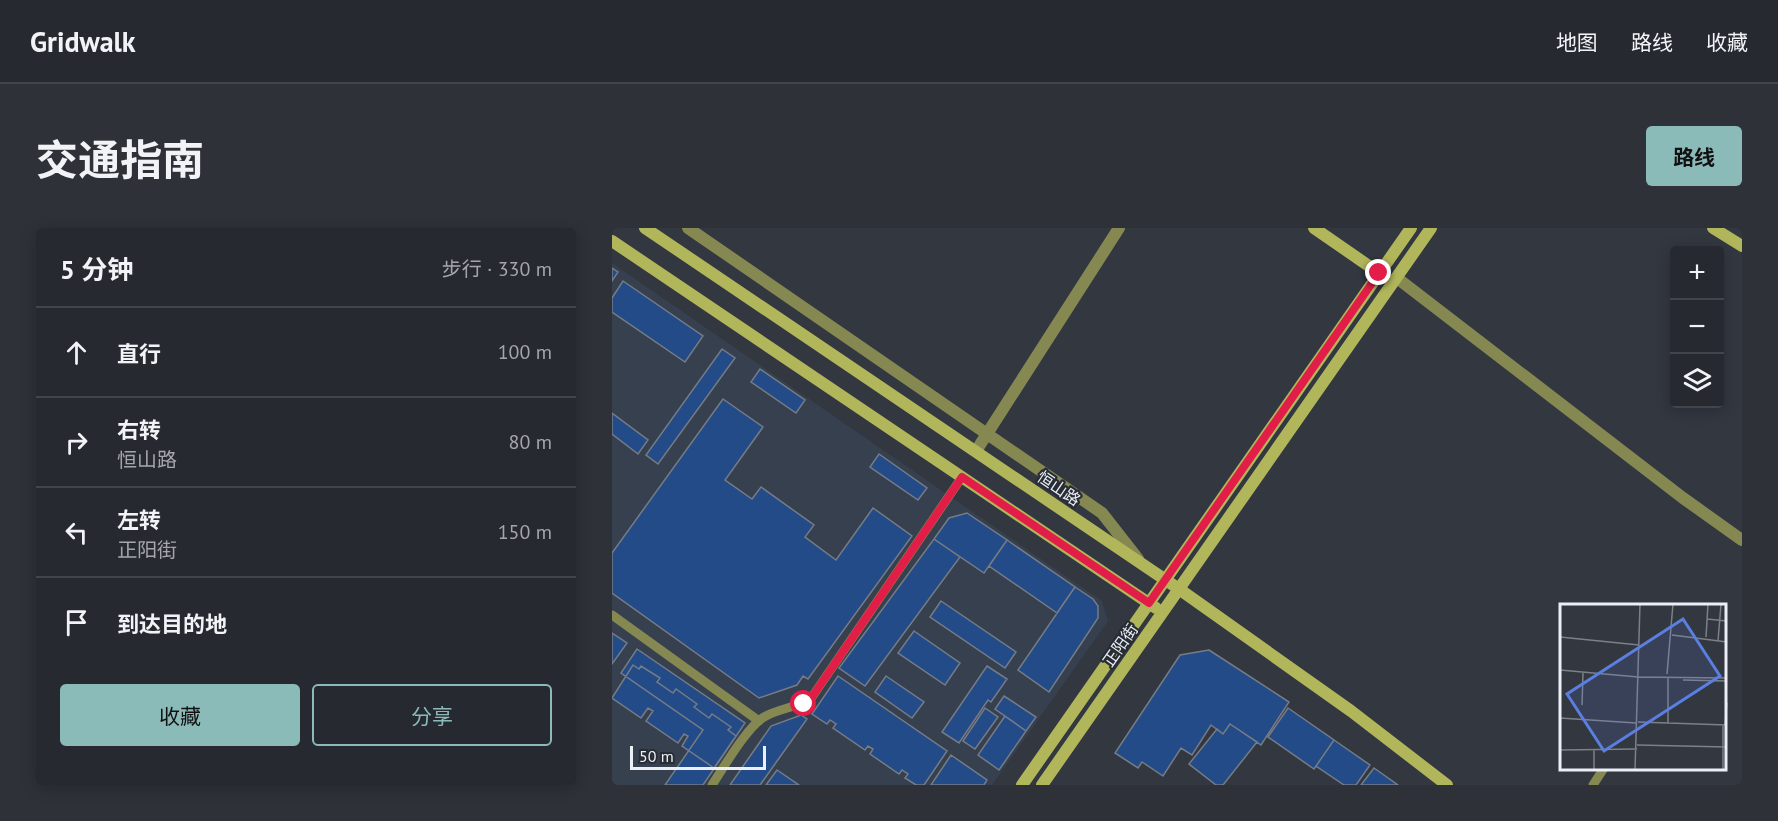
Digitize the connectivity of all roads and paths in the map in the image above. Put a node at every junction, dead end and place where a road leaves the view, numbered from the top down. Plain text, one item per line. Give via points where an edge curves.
1 (645, 228) edge
2 (688, 228) edge
3 (1119, 228) edge
4 (1314, 228) edge
5 (1411, 228) edge
6 (1431, 228) edge
7 (1713, 228) edge
8 (612, 241) edge
9 (1742, 246) edge
10 (1379, 273) junction
11 (1396, 278) junction
12 (987, 434) junction
13 (976, 452) junction
14 (962, 477) junction
15 (1742, 540) edge
16 (1140, 563) junction
17 (1166, 580) junction
18 (1179, 589) junction
19 (1149, 603) junction
20 (1162, 613) junction
21 (612, 615) edge
22 (759, 721) junction
23 (1603, 770) edge
24 (712, 785) edge
25 (1022, 785) edge
26 (1042, 785) edge
27 (1447, 785) edge
28 (1593, 785) edge

1 - 13 main road, 恒山路
2 - 12 street
3 - 12 street
4 - 10 main road
5 - 10 main road, 正阳街
6 - 11 main road, 正阳街
7 - 9 main road
8 - 14 main road
10 - 17 main road, 正阳街
11 - 15 street
11 - 18 main road, 正阳街
12 - 13 street
12 - 16 street via 1102,513
13 - 16 main road, 恒山路
14 - 19 main road
14 - 22 lane via 812,697 804,704
16 - 17 main road, 恒山路
17 - 18 main road, 恒山路
17 - 19 main road, 正阳街
18 - 20 main road, 正阳街
18 - 27 main road, 恒山路 via 1351,711
19 - 20 main road
19 - 25 main road, 正阳街
20 - 26 main road, 正阳街
21 - 22 lane
22 - 24 lane
23 - 28 lane

